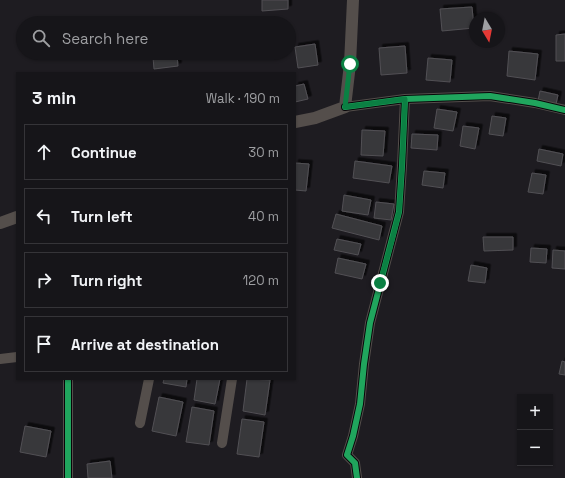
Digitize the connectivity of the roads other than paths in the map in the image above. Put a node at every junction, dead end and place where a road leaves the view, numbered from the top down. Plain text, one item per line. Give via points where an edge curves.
1 (353, 0) edge
2 (405, 99) junction
3 (345, 107) junction
4 (565, 110) edge
5 (296, 122) edge
6 (16, 217) edge
7 (0, 223) edge
8 (16, 357) edge
9 (0, 359) edge
10 (68, 380) edge
11 (149, 380) edge
12 (232, 380) edge
13 (140, 423) dead end
14 (222, 443) dead end
15 (68, 478) edge
16 (357, 478) edge

1 - 3 street
2 - 3 street
2 - 4 street via 490,96
2 - 16 street via 399,212 370,323 360,404 347,455 356,463
3 - 5 street
6 - 7 street
8 - 9 street
10 - 15 street
11 - 13 street
12 - 14 street

